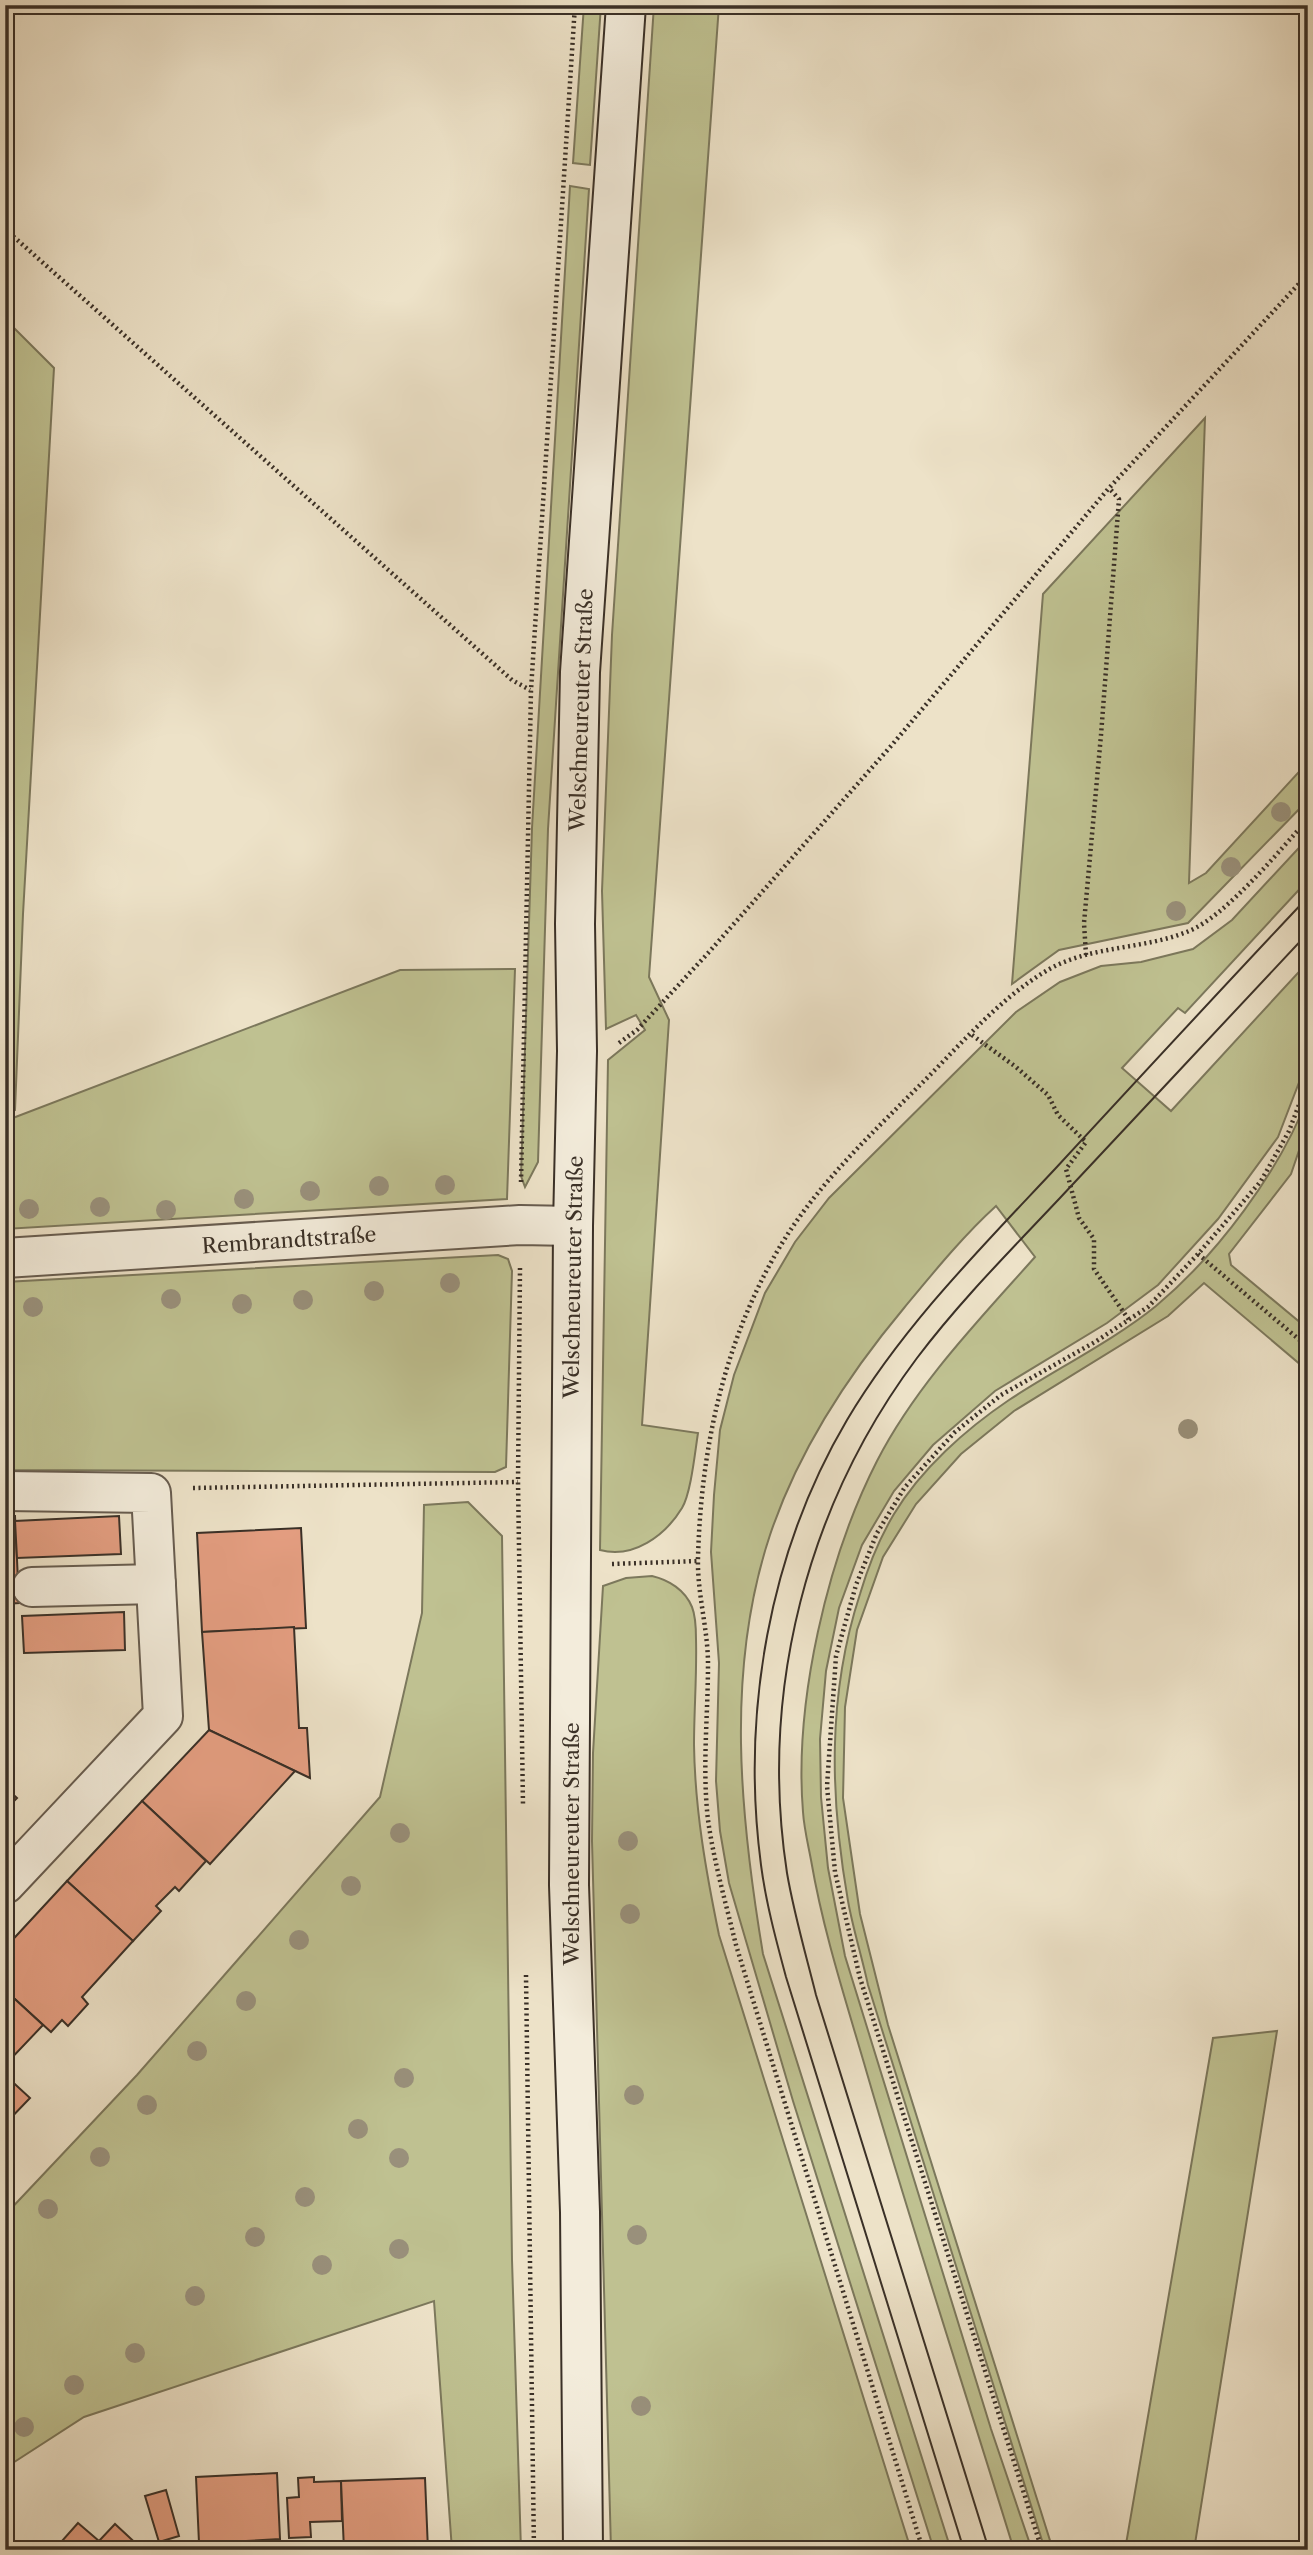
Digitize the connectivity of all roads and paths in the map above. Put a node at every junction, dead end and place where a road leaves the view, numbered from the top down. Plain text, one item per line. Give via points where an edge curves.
1 (626, 5) edge
2 (5, 229) edge
3 (1308, 274) edge
4 (1109, 488) junction
5 (531, 690) dead end
6 (1308, 820) edge
7 (1086, 955) junction
8 (972, 1035) junction
9 (577, 1051) junction
10 (1308, 1082) edge
11 (573, 1226) junction
12 (1198, 1254) junction
13 (5, 1258) edge
14 (1129, 1320) junction
15 (1308, 1348) edge
16 (192, 1488) dead end
17 (5, 1491) edge
18 (571, 1560) junction
19 (698, 1561) junction
20 (156, 1584) junction
21 (32, 1587) dead end
22 (523, 1815) dead end
23 (5, 1884) edge
24 (525, 1968) dead end
25 (534, 2550) edge
26 (583, 2550) edge
27 (923, 2550) edge
28 (1042, 2550) edge

1 - 9 main road, Welschneureuter Straße via 580,672
2 - 5 path via 512,680
3 - 4 path
4 - 7 path via 1119,499 1084,923
4 - 9 path via 891,746 637,1030 615,1045
6 - 7 path via 1253,878 1192,930
7 - 8 path via 1047,970 1007,1000
8 - 14 path via 1048,1096 1058,1115 1086,1142 1066,1169 1079,1218 1094,1239 1094,1269
8 - 19 path via 822,1191 786,1237 756,1289 724,1373 711,1432
9 - 11 main road, Welschneureuter Straße
10 - 12 path via 1289,1131 1261,1181
11 - 13 main road, Rembrandtstraße via 520,1225
11 - 18 main road, Welschneureuter Straße
12 - 14 path via 1148,1307
12 - 15 path
14 - 28 path via 1001,1395 955,1432 905,1486 877,1533 856,1585 836,1656 831,1710 828,1786 835,1872 860,1978
16 - 22 path via 518,1482
17 - 20 main road via 151,1493
18 - 19 path via 611,1564
18 - 26 main road, Welschneureuter Straße via 569,1885 580,2212
19 - 27 path via 708,1661 704,1742 708,1818 716,1862 736,1945
20 - 21 main road
20 - 23 main road via 163,1716
24 - 25 path

